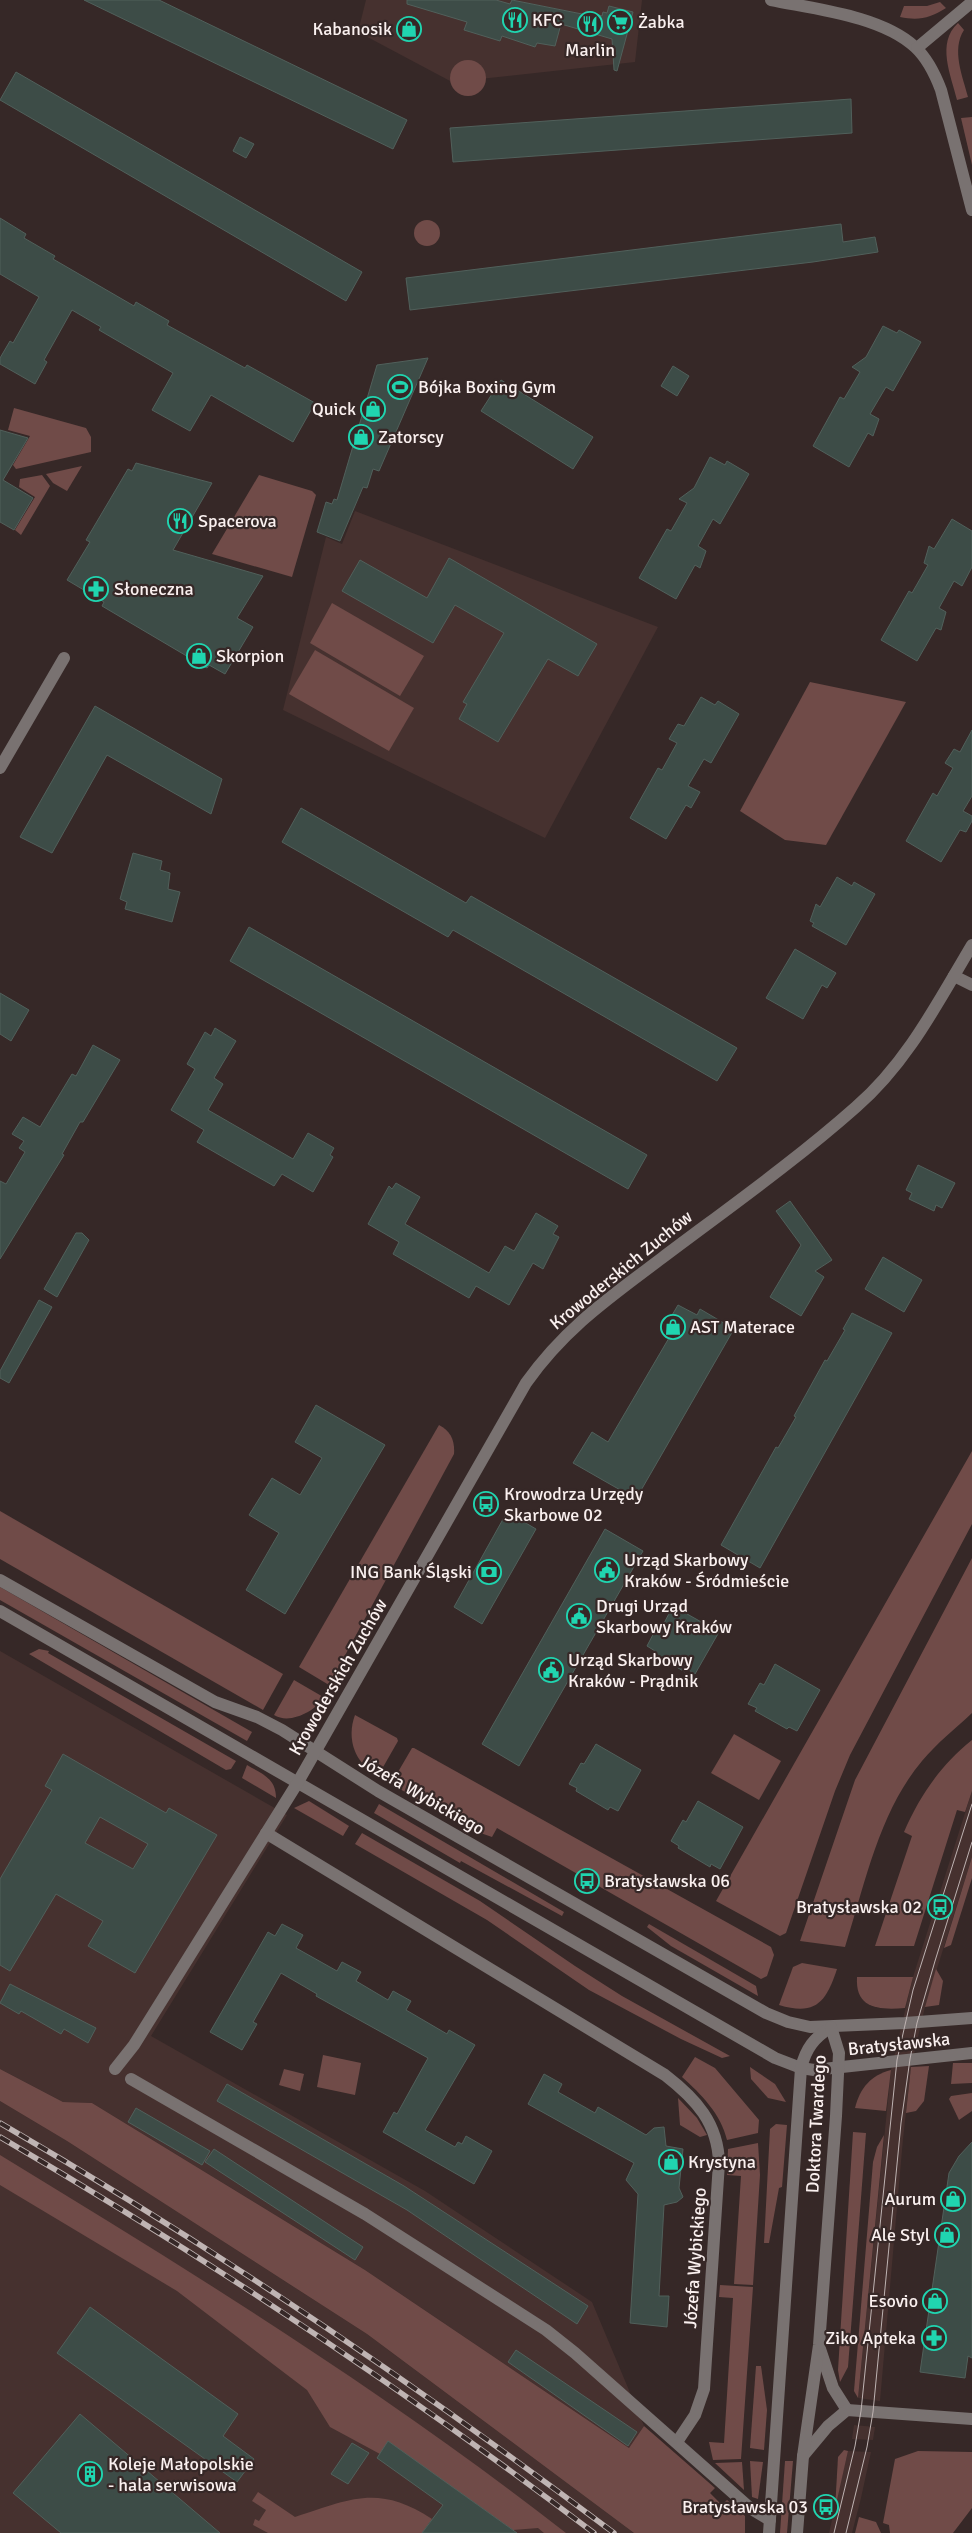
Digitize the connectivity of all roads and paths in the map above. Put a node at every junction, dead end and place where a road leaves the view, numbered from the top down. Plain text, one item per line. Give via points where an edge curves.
1 (771, 0) edge
2 (972, 2) edge
3 (917, 48) junction
4 (972, 210) edge
5 (64, 658) dead end
6 (0, 768) edge
7 (972, 945) edge
8 (954, 976) junction
9 (972, 985) edge
10 (0, 1580) edge
11 (0, 1611) edge
12 (315, 1752) junction
13 (298, 1782) junction
14 (266, 1833) junction
15 (972, 2018) edge
16 (832, 2026) junction
17 (972, 2054) edge
18 (801, 2068) junction
19 (839, 2068) junction
20 (115, 2069) dead end
21 (131, 2079) dead end
22 (819, 2345) junction
23 (847, 2410) junction
24 (972, 2419) edge
25 (677, 2442) junction
26 (803, 2456) junction
27 (770, 2520) junction
28 (769, 2533) edge
29 (797, 2533) edge

1 - 3 street via 888,29
2 - 3 street
3 - 4 street via 935,74 941,90
5 - 6 street
7 - 8 street, Krowoderskich Zuchów
8 - 9 street
8 - 12 street, Krowoderskich Zuchów via 916,1040 857,1106 581,1320 542,1360
10 - 12 street, Józefa Wybickiego via 214,1702 257,1717
11 - 13 street
12 - 13 street, Krowoderskich Zuchów
12 - 16 street, Józefa Wybickiego via 766,2013 802,2025
13 - 14 street
13 - 18 street via 750,2046
14 - 20 street via 134,2045
14 - 25 street, Józefa Wybickiego via 665,2075 690,2096 709,2120 719,2145 719,2163 704,2389 695,2415
15 - 16 street, Bratysławska
16 - 18 street, Doktora Twardego via 814,2038 805,2052
16 - 19 street, Doktora Twardego
17 - 19 street, Bratysławska
18 - 19 street, Bratysławska
18 - 27 street, Doktora Twardego
19 - 22 street, Doktora Twardego
21 - 25 street via 365,2214 546,2330
22 - 23 street via 833,2388
22 - 26 street, Doktora Twardego
23 - 24 street
23 - 26 street via 828,2426
25 - 27 street via 756,2513
26 - 29 street, Doktora Twardego
27 - 28 street, Doktora Twardego

